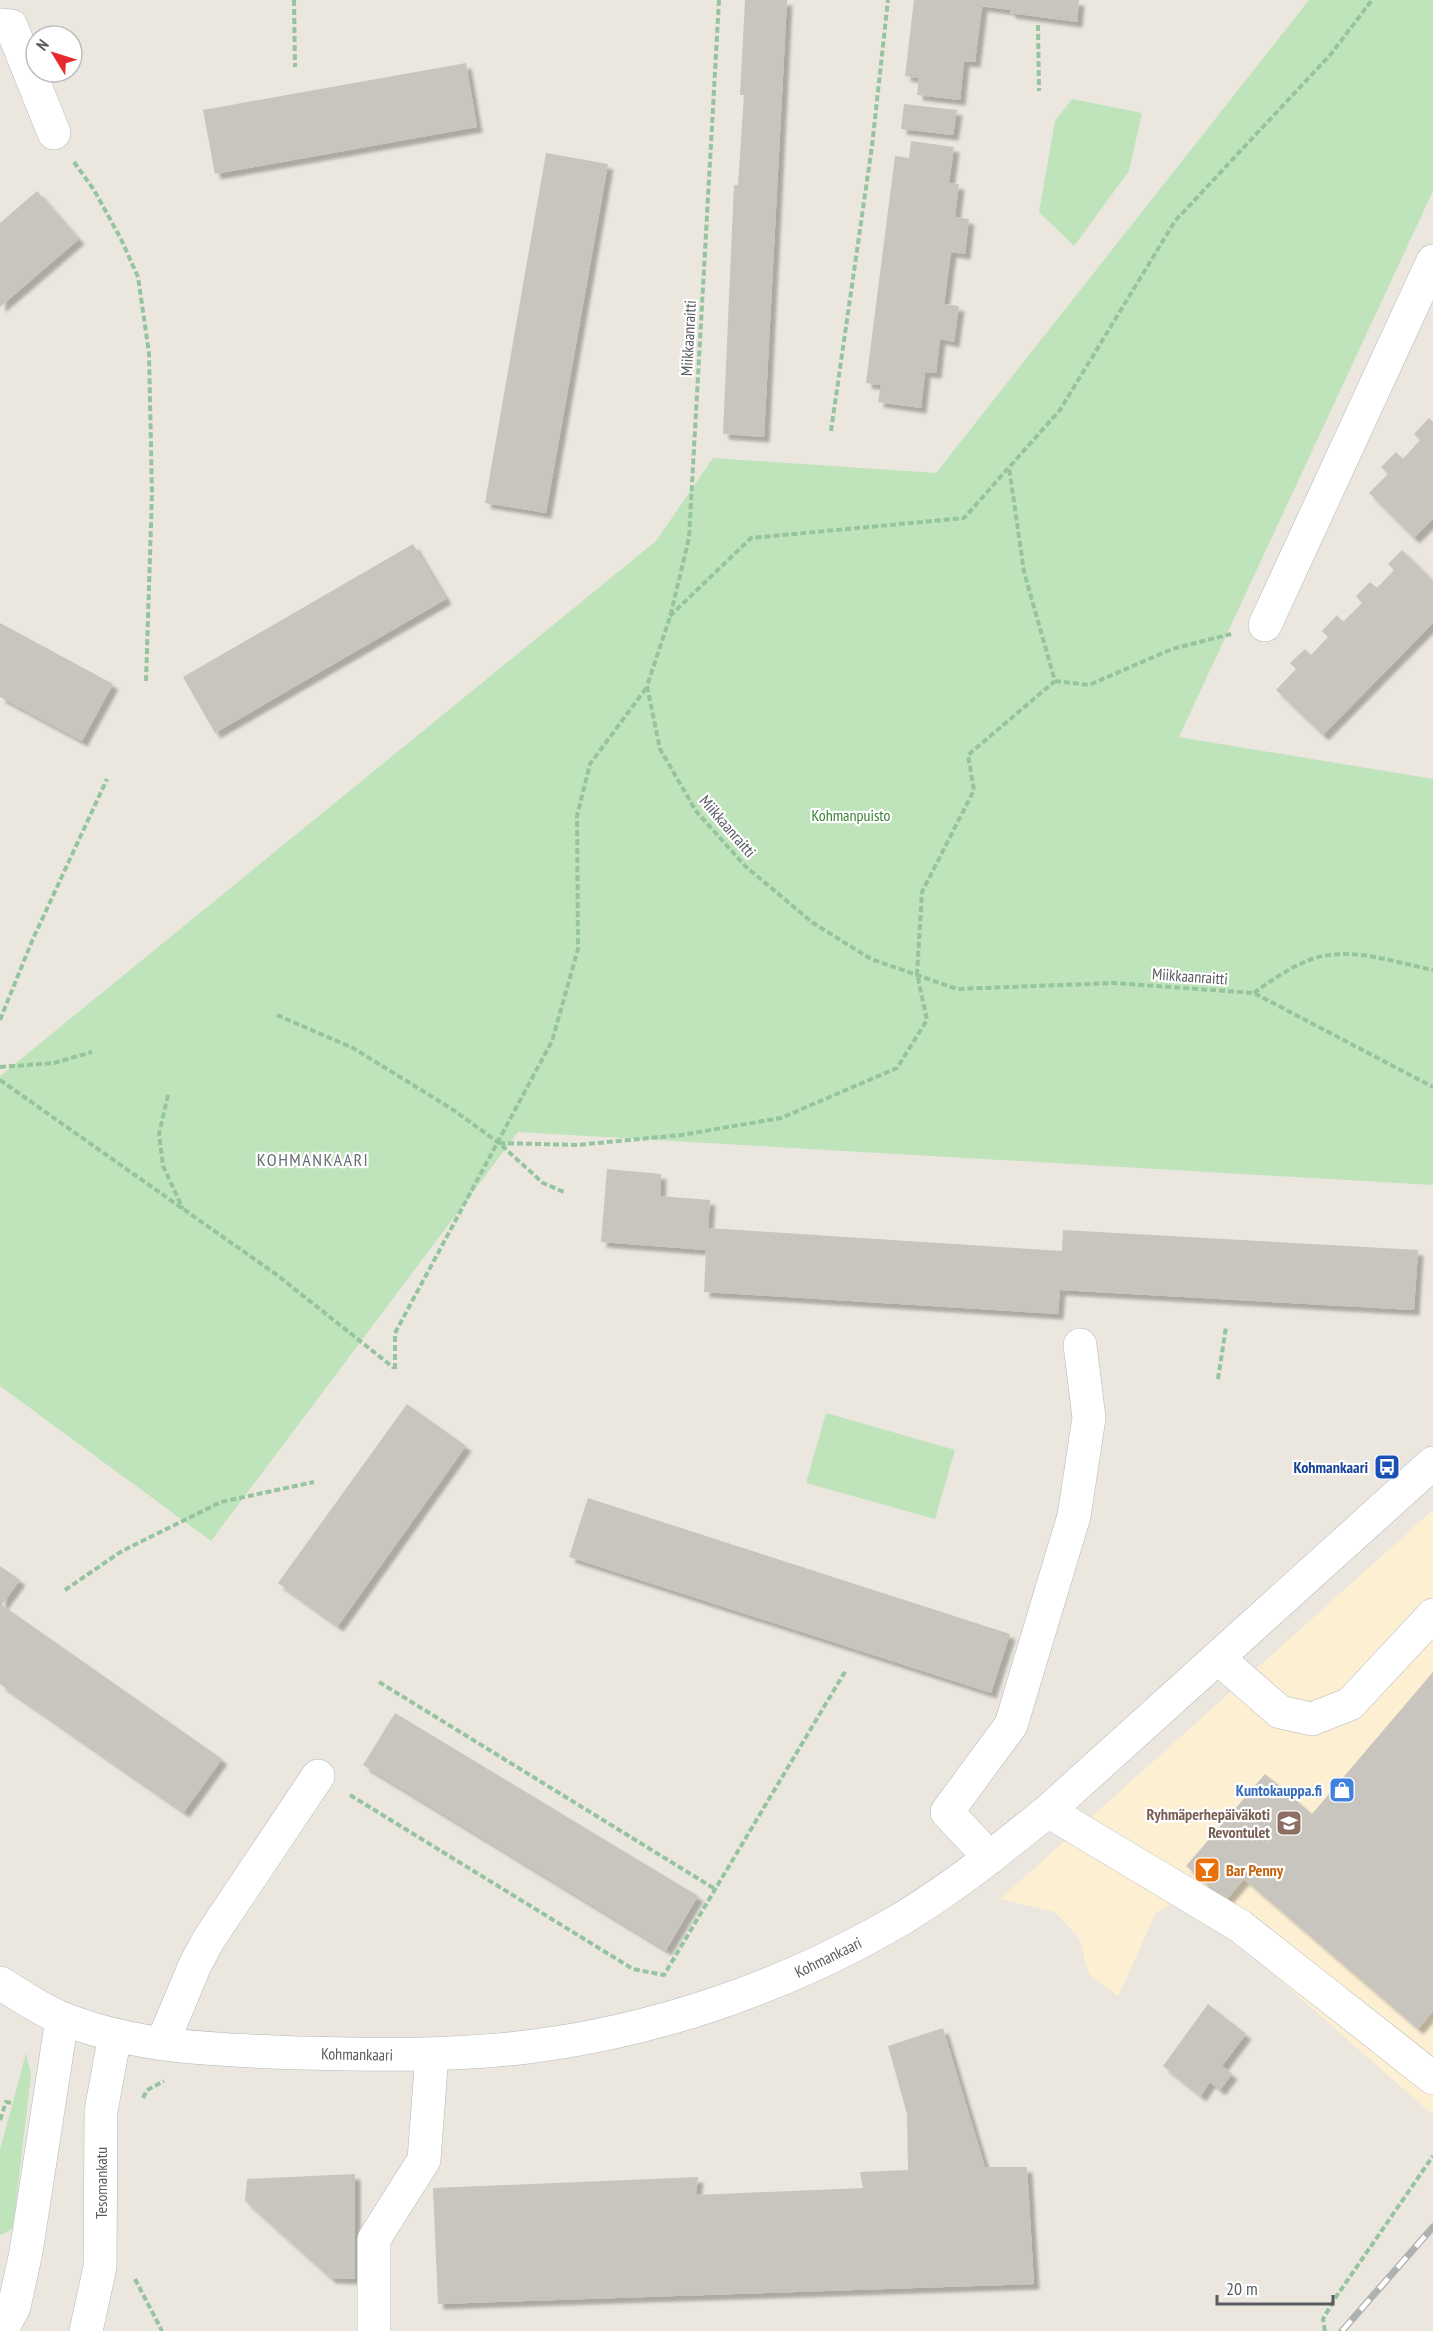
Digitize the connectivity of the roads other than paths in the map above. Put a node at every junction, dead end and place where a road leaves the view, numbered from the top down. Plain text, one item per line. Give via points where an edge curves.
1 (0, 25) edge
2 (54, 134) road end
3 (1433, 261) edge
4 (1265, 625) road end
5 (1080, 1345) dead end
6 (1433, 1463) edge
7 (1433, 1615) edge
8 (1218, 1658) junction
9 (318, 1776) road end
10 (1048, 1811) junction
11 (990, 1858) junction
12 (0, 1983) edge
13 (62, 2019) junction
14 (116, 2035) junction
15 (162, 2044) junction
16 (432, 2054) junction
17 (1433, 2078) edge
18 (1, 2331) edge
19 (86, 2331) edge
20 (374, 2331) edge

1 - 2 street via 10,26
3 - 4 street
5 - 11 street via 1089,1418 1074,1516 1011,1725 947,1812
6 - 8 street, Kohmankaari
7 - 8 street via 1350,1704 1312,1719 1280,1712
8 - 10 street, Kohmankaari
9 - 15 street via 209,1939
10 - 11 street, Kohmankaari
10 - 17 street via 1240,1926
11 - 16 street, Kohmankaari via 886,1928 796,1974 745,1993 617,2031 528,2047
12 - 13 street, Kohmankaari
13 - 14 street, Kohmankaari
13 - 18 street via 26,2252 14,2307
14 - 15 street, Kohmankaari
14 - 19 street, Tesomankatu via 101,2111 100,2267
15 - 16 street, Kohmankaari via 200,2049
16 - 20 street via 424,2160 374,2239

